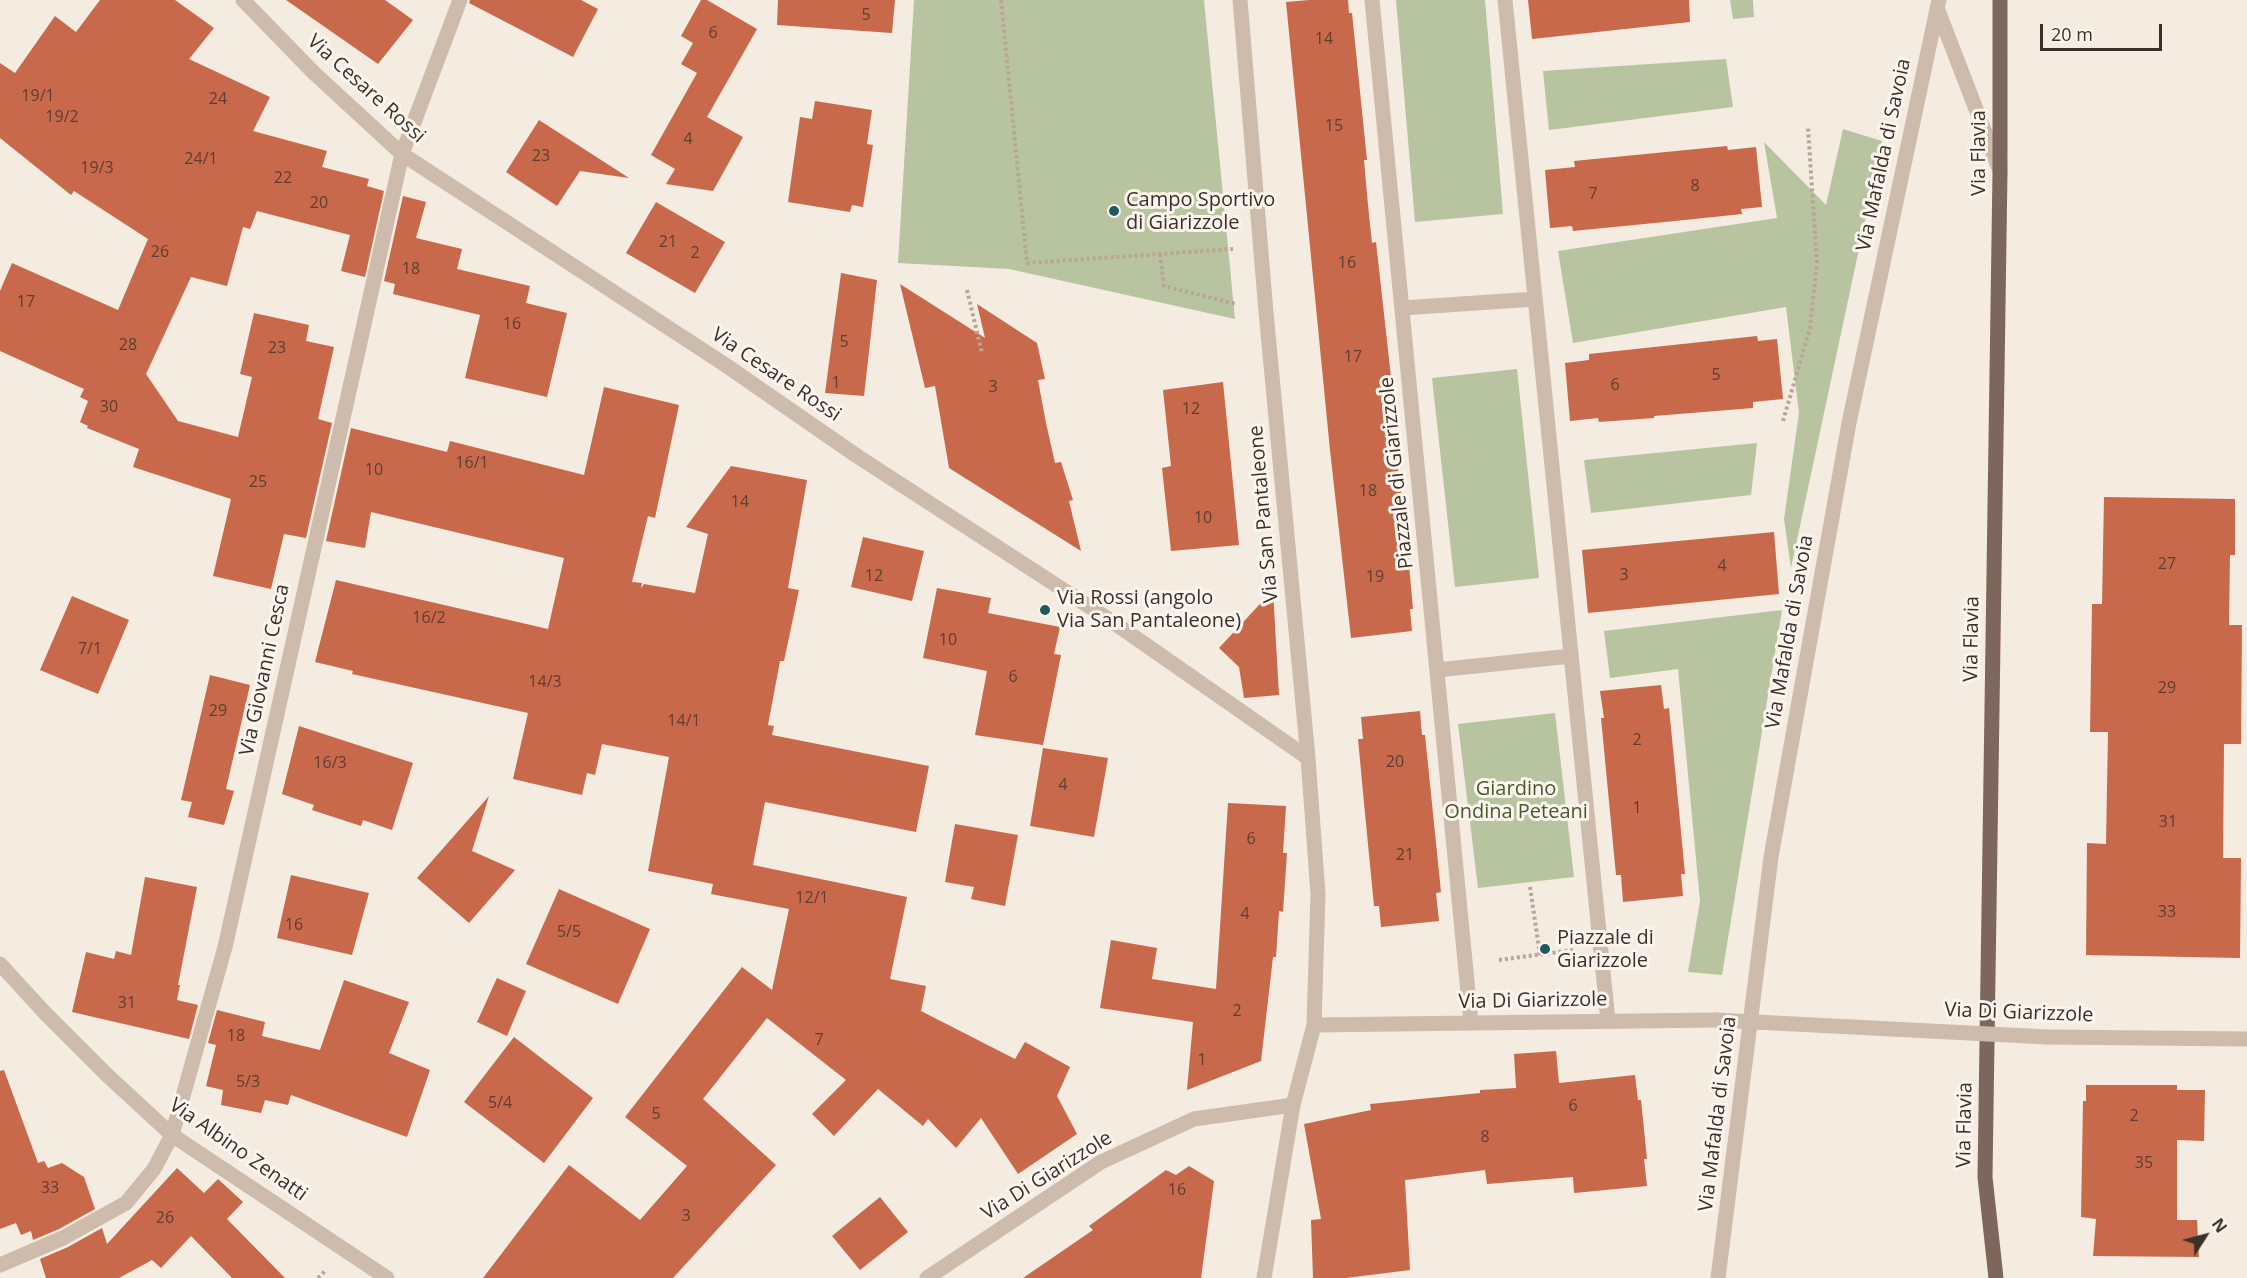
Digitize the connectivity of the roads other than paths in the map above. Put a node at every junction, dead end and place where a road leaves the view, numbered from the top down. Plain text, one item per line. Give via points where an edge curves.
1 (243, 0) edge
2 (459, 0) edge
3 (1240, 0) edge
4 (1372, 0) edge
5 (1505, 0) edge
6 (2000, 0) edge
7 (1936, 3) edge
8 (402, 154) junction
9 (2000, 172) junction
10 (1535, 299) junction
11 (1402, 308) junction
12 (1571, 656) junction
13 (1437, 670) junction
14 (1308, 758) junction
15 (0, 964) edge
16 (1608, 1021) junction
17 (1472, 1023) junction
18 (1314, 1025) junction
19 (2247, 1039) edge
20 (1293, 1105) junction
21 (172, 1135) junction
22 (0, 1265) edge
23 (387, 1278) edge
24 (927, 1278) edge
25 (1264, 1278) edge
26 (1718, 1278) edge
27 (1996, 1278) edge

1 - 8 street, Via Cesare Rossi via 314,73
2 - 8 street, Via Giovanni Cesca
3 - 14 street, Via San Pantaleone
4 - 11 street, Piazzale di Giarizzole
5 - 10 street
6 - 9 main road, Via Flavia
7 - 9 street
7 - 26 street, Via Mafalda di Savoia via 1849,423 1771,857
8 - 14 street, Via Cesare Rossi via 1113,622
8 - 21 street, Via Giovanni Cesca via 225,947
9 - 27 main road, Via Flavia via 1985,1177
10 - 11 street
10 - 12 street
11 - 13 street, Piazzale di Giarizzole
12 - 13 street
12 - 16 street
13 - 17 street, Piazzale di Giarizzole
14 - 18 street, Via San Pantaleone via 1318,894
15 - 21 street, Via Albino Zenatti via 107,1075
16 - 17 street, Via Di Giarizzole
16 - 19 street, Via Di Giarizzole, bridge via 1716,1020 2047,1036
17 - 18 street, Via Di Giarizzole
18 - 20 street
20 - 24 street, Via Di Giarizzole via 1194,1119 1101,1162
20 - 25 street
21 - 22 street, Via Giovanni Cesca via 154,1169 126,1203 63,1238
21 - 23 street, Via Albino Zenatti

